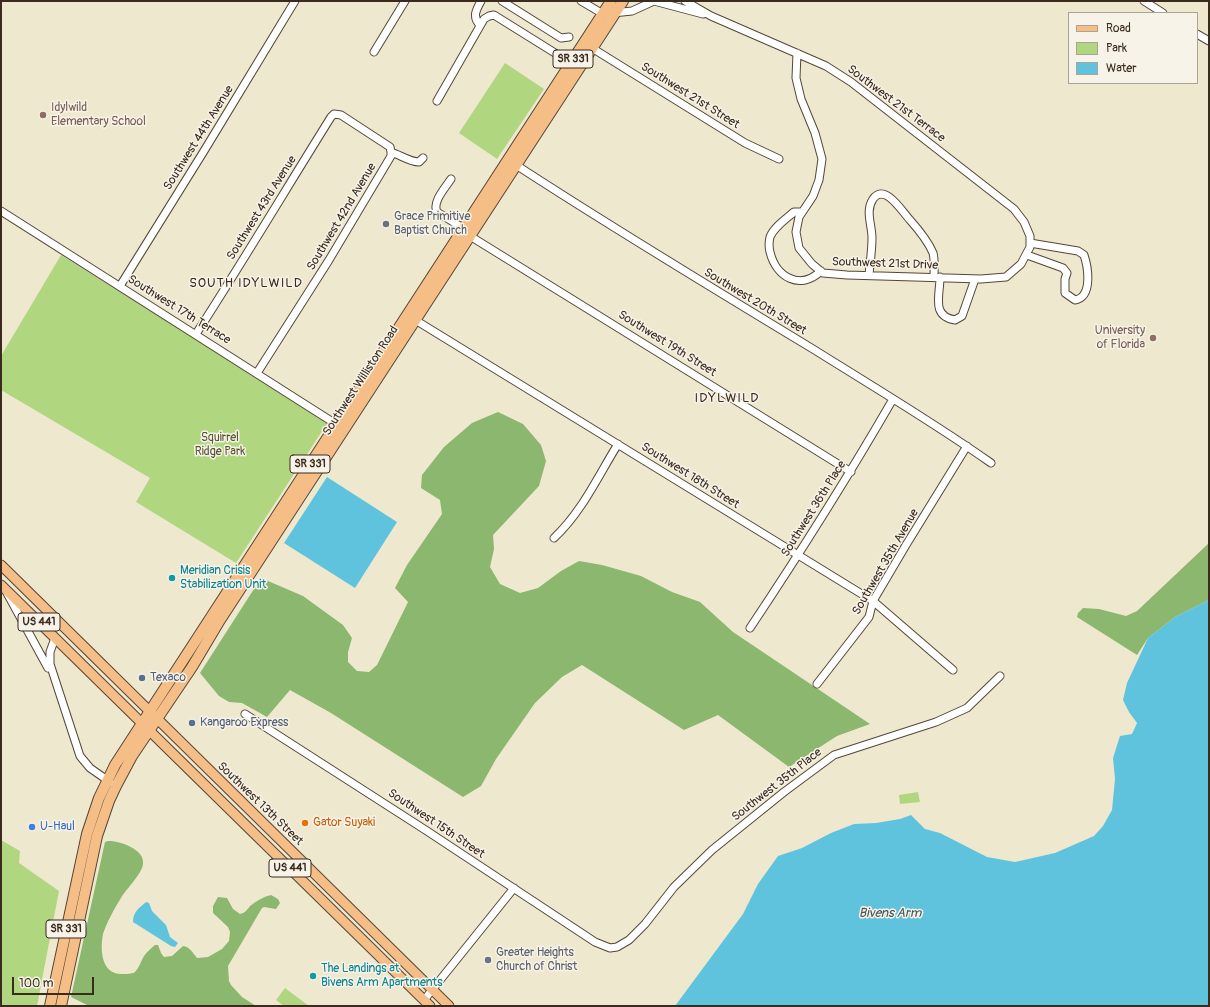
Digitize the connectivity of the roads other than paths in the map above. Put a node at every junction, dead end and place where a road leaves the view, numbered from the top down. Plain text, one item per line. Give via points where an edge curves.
1 (296, 1) edge
2 (405, 1) edge
3 (481, 1) edge
4 (502, 1) edge
5 (581, 1) edge
6 (611, 1) edge
7 (623, 1) edge
8 (685, 1) edge
9 (1144, 1) edge
10 (616, 12) junction
11 (1161, 12) edge
12 (603, 14) junction
13 (711, 16) junction
14 (480, 25) junction
15 (1198, 35) edge
16 (568, 38) dead end
17 (1209, 41) edge
18 (592, 48) junction
19 (374, 52) dead end
20 (797, 53) junction
21 (571, 63) junction
22 (436, 101) dead end
23 (391, 152) junction
24 (423, 158) dead end
25 (779, 159) dead end
26 (512, 162) junction
27 (451, 179) dead end
28 (1, 211) edge
29 (802, 212) junction
30 (463, 228) junction
31 (470, 236) junction
32 (1030, 243) junction
33 (1028, 253) junction
34 (820, 271) junction
35 (869, 275) junction
36 (937, 277) junction
37 (975, 279) junction
38 (120, 286) junction
39 (411, 318) junction
40 (196, 334) junction
41 (257, 373) junction
42 (893, 399) junction
43 (340, 426) junction
44 (618, 444) junction
45 (967, 446) junction
46 (990, 463) dead end
47 (851, 472) junction
48 (554, 538) dead end
49 (799, 556) junction
50 (1, 565) edge
51 (3, 587) edge
52 (33, 598) junction
53 (874, 601) junction
54 (24, 607) junction
55 (46, 610) junction
56 (750, 628) dead end
57 (55, 638) junction
58 (953, 670) dead end
59 (1000, 676) dead end
60 (53, 677) junction
61 (818, 684) dead end
62 (245, 714) dead end
63 (154, 716) junction
64 (146, 727) junction
65 (111, 783) junction
66 (276, 836) junction
67 (264, 843) junction
68 (514, 888) junction
69 (371, 929) junction
70 (362, 939) junction
71 (617, 947) joint
72 (433, 990) junction
73 (427, 1003) edge
74 (50, 1006) edge
75 (61, 1006) edge
76 (449, 1006) edge

1 - 38 street, Southwest 44th Avenue
2 - 19 street
3 - 14 street via 475,17
4 - 16 street via 561,38
5 - 12 street
6 - 12 highway, Southwest Williston Road / SR 331
7 - 10 highway, Southwest Williston Road / SR 331
8 - 13 street, Southwest 21st Terrace
9 - 11 street
10 - 12 street
10 - 13 street, Southwest 21st Terrace via 632,11 654,1
10 - 18 highway, Southwest Williston Road / SR 331
12 - 21 highway, Southwest Williston Road / SR 331
13 - 20 street, Southwest 21st Terrace
14 - 21 street via 484,19 494,15
14 - 22 street
15 - 17 street
18 - 25 street, Southwest 21st Street via 745,143
18 - 26 highway, Southwest Williston Road / SR 331
20 - 29 street, Southwest 21st Drive via 796,78 822,159 812,196
20 - 32 street, Southwest 21st Terrace via 826,66 851,82 1014,209 1024,222
21 - 26 highway, Southwest Williston Road / SR 331
23 - 24 street via 415,162
23 - 40 street, Southwest 43rd Avenue via 390,148 359,126 341,115 334,114
23 - 41 street, Southwest 42nd Avenue via 352,222
26 - 30 highway, Southwest Williston Road / SR 331
26 - 31 highway, Southwest Williston Road / SR 331
26 - 42 street, Southwest 20th Street via 693,277
27 - 30 street via 436,208 437,212
28 - 38 street, Southwest 17th Terrace
29 - 34 street, Southwest 21st Drive via 796,232 799,248
29 - 34 street via 794,212 770,237 772,259 782,274 790,279 808,280
30 - 39 highway, Southwest Williston Road / SR 331
31 - 39 highway, Southwest Williston Road / SR 331
31 - 47 street, Southwest 19th Street
32 - 33 street, Southwest 21st Terrace
32 - 33 street via 1084,254 1087,283 1083,296 1075,300 1065,293 1067,273 1063,268
33 - 37 street, Southwest 21st Drive via 1021,264 1006,277
34 - 35 street, Southwest 21st Drive
35 - 36 street, Southwest 21st Drive
35 - 36 street via 872,238 869,209 873,199 882,194 892,198 928,243 933,254
36 - 37 street, Southwest 21st Drive
36 - 37 street via 938,309 946,317 955,320 962,316
38 - 40 street, Southwest 17th Terrace
39 - 43 highway, Southwest Williston Road / SR 331
39 - 44 street, Southwest 18th Street
40 - 41 street, Southwest 17th Terrace
41 - 43 street, Southwest 17th Terrace
42 - 45 street, Southwest 20th Street
42 - 47 street, Southwest 36th Place
43 - 63 highway, Southwest Williston Road / SR 331
44 - 48 street via 578,511
44 - 49 street, Southwest 18th Street
45 - 46 street, Southwest 20th Street
45 - 53 street, Southwest 35th Avenue
47 - 49 street, Southwest 36th Place
49 - 53 street, Southwest 18th Street
49 - 56 street, Southwest 36th Place
50 - 52 main road, US 441
51 - 54 main road, US 441
51 - 60 street
52 - 54 main road
52 - 55 main road, US 441
53 - 58 street, Southwest 18th Street
53 - 61 street, Southwest 35th Avenue via 869,617
54 - 57 main road, US 441
55 - 57 main road via 52,622
55 - 63 main road, US 441
57 - 60 street via 49,658
57 - 64 main road, US 441
59 - 71 street, Southwest 35th Place via 967,708 936,722 834,755 712,850 674,887 645,924 629,940
60 - 65 street via 80,756 90,768
62 - 68 street, Southwest 15th Street
63 - 64 highway, Southwest Williston Road / SR 331
63 - 66 main road, Southwest 13th Street / US 441
64 - 65 highway, Southwest Williston Road / SR 331 via 124,751
64 - 67 main road, Southwest 13th Street / US 441
65 - 74 highway, Southwest Williston Road / SR 331 via 92,816 87,834
65 - 75 highway, Southwest Williston Road / SR 331 via 97,836
66 - 67 main road
66 - 69 main road, Southwest 13th Street / US 441
67 - 70 main road, Southwest 13th Street / US 441
68 - 71 street, Southwest 15th Street via 595,942 610,948
68 - 72 street
69 - 70 main road
69 - 72 main road, Southwest 13th Street / US 441
70 - 73 main road, Southwest 13th Street / US 441
72 - 73 street
72 - 76 main road, Southwest 13th Street / US 441

